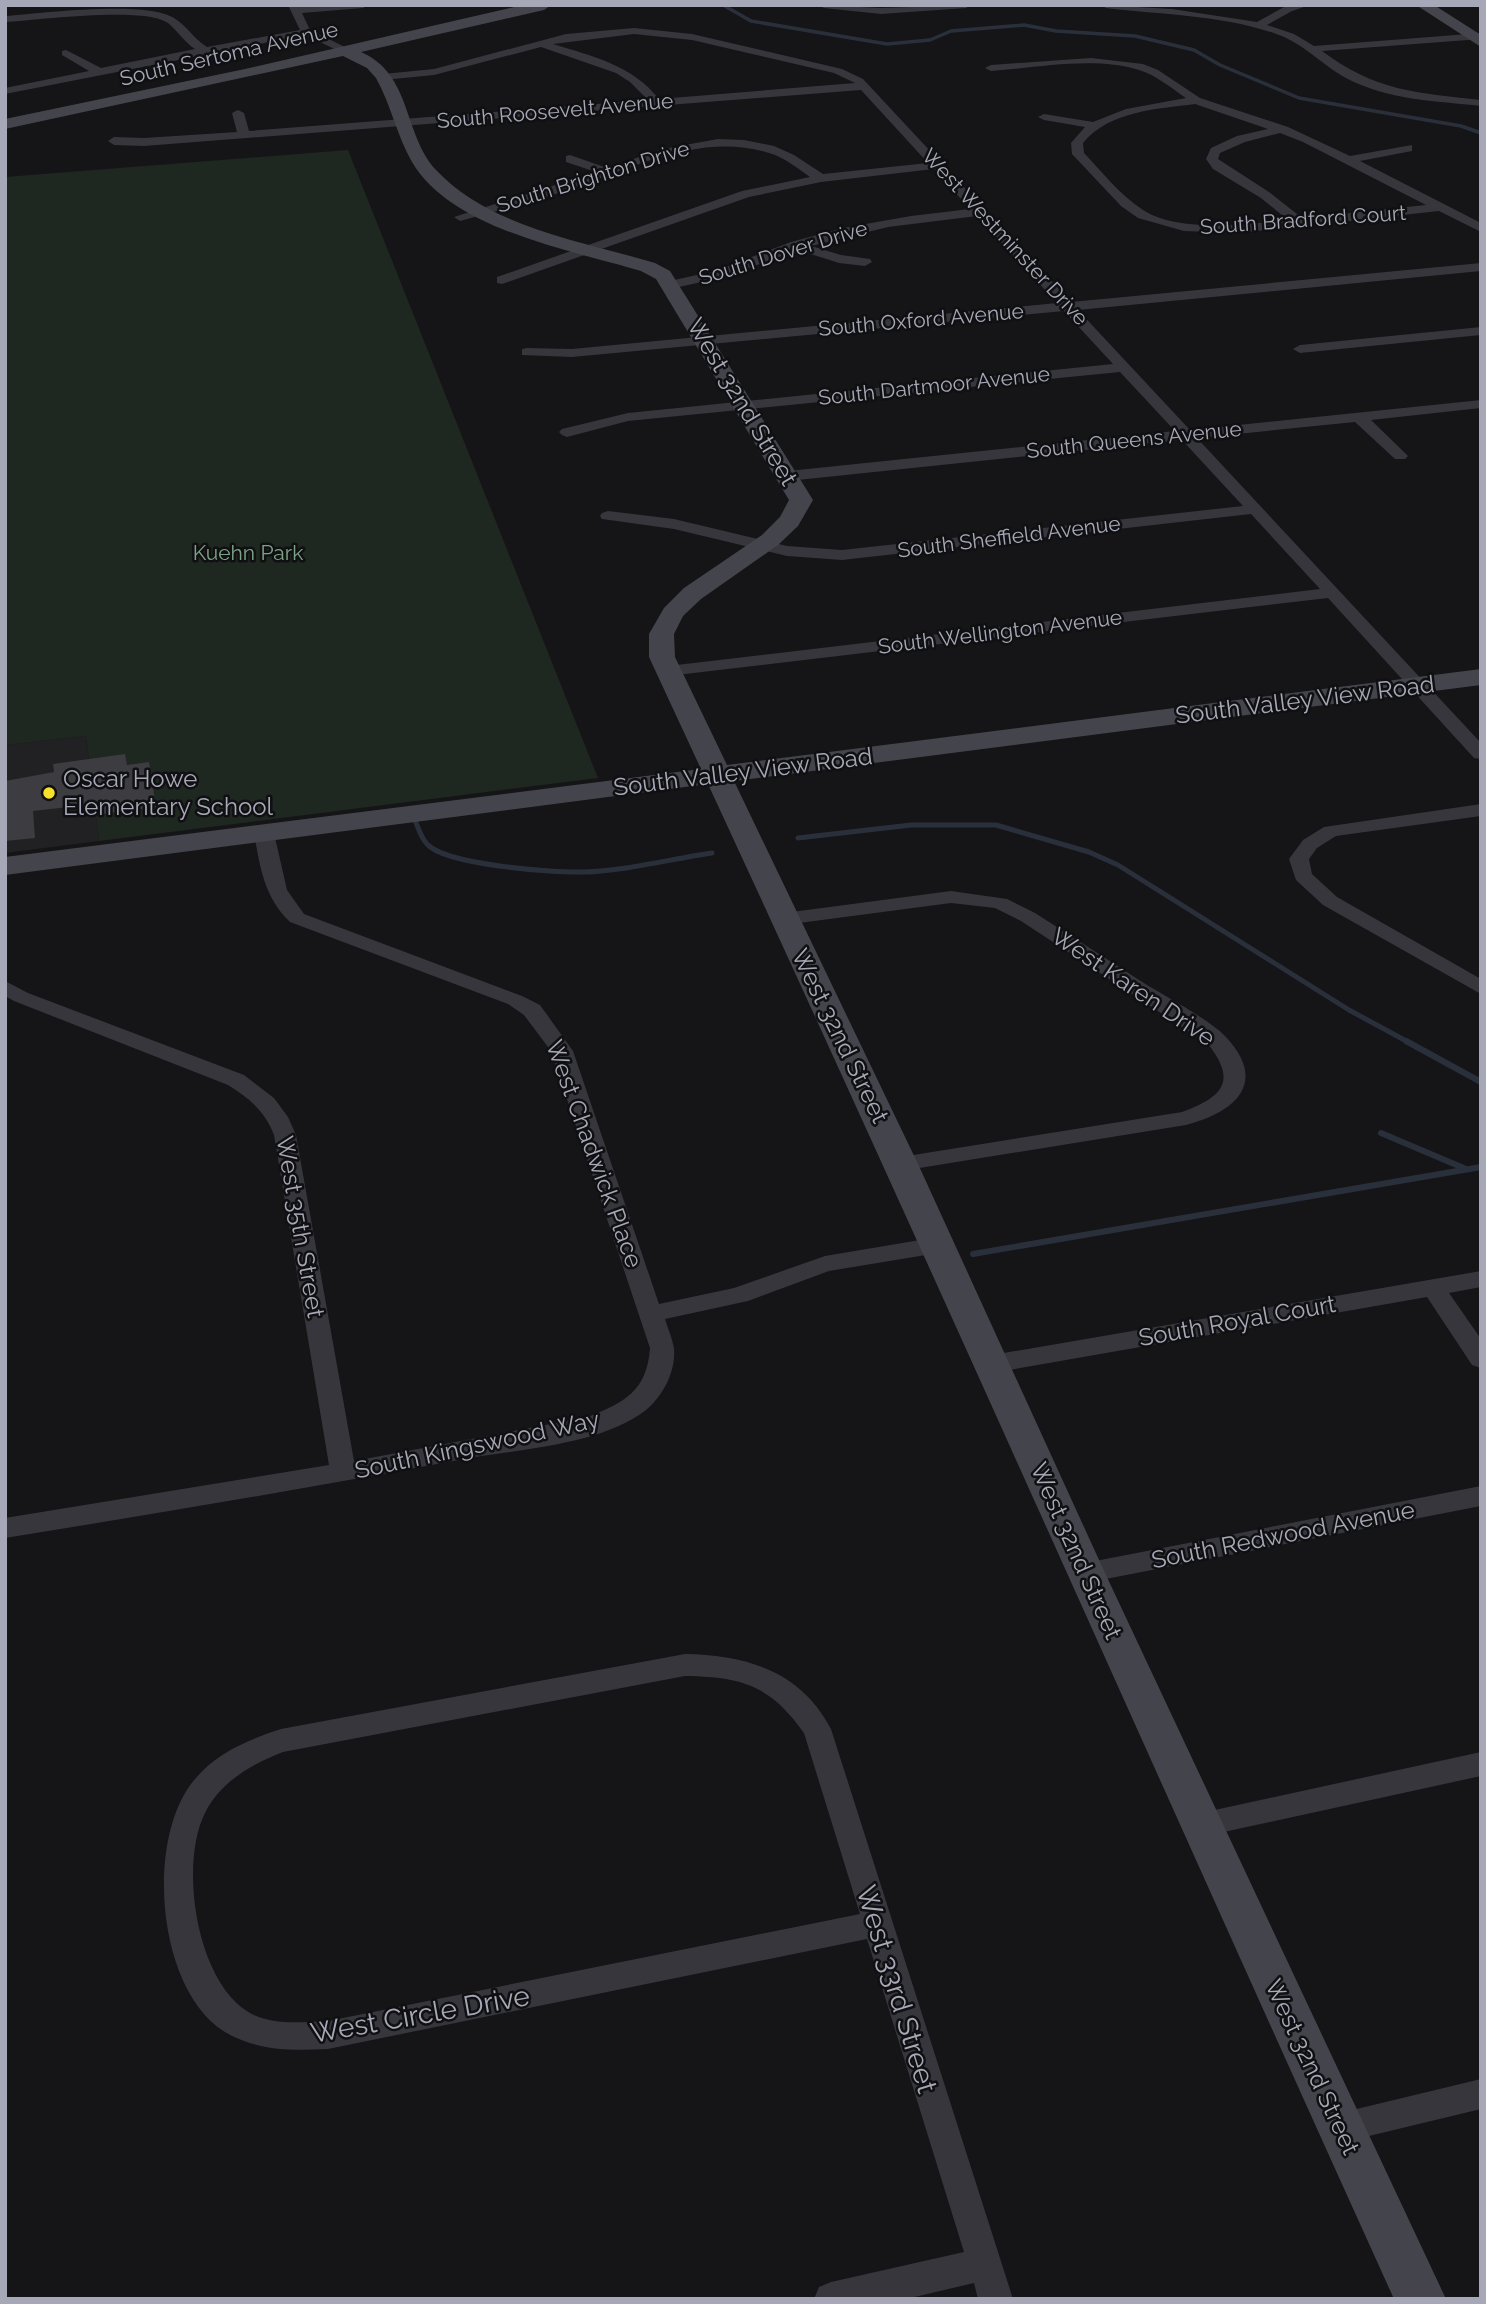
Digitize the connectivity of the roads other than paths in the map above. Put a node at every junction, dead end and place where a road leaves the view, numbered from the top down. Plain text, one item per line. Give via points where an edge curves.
1 (363, 5) edge
2 (544, 5) edge
3 (824, 5) edge
4 (966, 5) edge
5 (1106, 5) edge
6 (1305, 5) edge
7 (1423, 5) edge
8 (294, 8) edge
9 (1143, 8) edge
10 (5, 19) edge
11 (1257, 26) junction
12 (306, 32) junction
13 (1478, 38) edge
14 (540, 43) junction
15 (1312, 49) junction
16 (205, 50) junction
17 (343, 50) junction
18 (66, 53) dead end
19 (991, 68) dead end
20 (100, 72) junction
21 (383, 77) junction
22 (866, 86) junction
23 (5, 91) edge
24 (1196, 100) junction
25 (656, 103) junction
26 (1481, 103) edge
27 (238, 113) dead end
28 (1044, 117) dead end
29 (404, 123) junction
30 (5, 124) edge
31 (1093, 125) junction
32 (1284, 129) junction
33 (244, 135) junction
34 (114, 141) dead end
35 (1408, 148) dead end
36 (570, 159) dead end
37 (1348, 160) junction
38 (939, 166) junction
39 (608, 172) junction
40 (821, 178) junction
41 (1443, 207) junction
42 (980, 212) junction
43 (471, 214) junction
44 (1300, 223) junction
45 (1479, 225) edge
46 (796, 246) junction
47 (588, 248) junction
48 (865, 262) dead end
49 (1481, 267) edge
50 (502, 280) dead end
51 (670, 285) junction
52 (1069, 306) junction
53 (1481, 331) edge
54 (704, 341) junction
55 (1300, 349) dead end
56 (527, 352) dead end
57 (1125, 367) junction
58 (1481, 404) edge
59 (744, 405) junction
60 (1359, 417) junction
61 (567, 432) dead end
62 (1188, 435) junction
63 (1400, 456) dead end
64 (788, 476) junction
65 (1256, 509) junction
66 (608, 516) dead end
67 (761, 545) junction
68 (1332, 593) junction
69 (668, 671) junction
70 (1481, 677) edge
71 (1417, 685) junction
72 (1481, 754) edge
73 (717, 776) junction
74 (1481, 810) edge
75 (264, 833) junction
76 (5, 866) edge
77 (784, 919) junction
78 (5, 987) edge
79 (1481, 988) edge
80 (901, 1164) junction
81 (938, 1245) junction
82 (1481, 1279) edge
83 (1433, 1287) junction
84 (651, 1314) junction
85 (1481, 1359) edge
86 (992, 1364) junction
87 (343, 1473) junction
88 (1481, 1496) edge
89 (5, 1528) edge
90 (1085, 1573) junction
91 (784, 1689) joint
92 (1481, 1764) edge
93 (1201, 1825) junction
94 (876, 1924) junction
95 (1481, 2094) edge
96 (1340, 2128) junction
97 (984, 2264) junction
98 (831, 2299) edge
99 (996, 2299) edge
100 (1420, 2299) edge

1 - 8 street
2 - 17 street, South Sertoma Avenue
3 - 4 street via 881,11
5 - 9 street
6 - 11 street
7 - 13 street
8 - 12 street
9 - 11 street
10 - 16 street via 146,13 171,20
11 - 15 street via 1290,36
12 - 16 street
12 - 17 street, West 32nd Street
13 - 15 street
14 - 21 street, West Westminster Drive via 441,71
14 - 22 street, West Westminster Drive via 604,32 667,33 838,71
14 - 25 street via 622,71 640,82
15 - 26 street via 1366,82
16 - 20 street
17 - 21 street, West 32nd Street via 376,68
17 - 30 street, South Sertoma Avenue
18 - 20 street
19 - 24 street via 1118,62 1154,72
20 - 23 street
21 - 29 street, West 32nd Street
22 - 25 street, South Roosevelt Avenue
22 - 38 street, West Westminster Drive
24 - 31 street
24 - 32 street
25 - 29 street, South Roosevelt Avenue
27 - 33 street
28 - 31 street
29 - 33 street, South Roosevelt Avenue
29 - 43 street, West 32nd Street via 426,170
31 - 44 street, South Bradford Court via 1080,138 1078,154 1142,215 1197,229
32 - 37 street
32 - 44 street via 1230,143 1215,151 1212,159
33 - 34 street, South Roosevelt Avenue
35 - 37 street
36 - 39 street
37 - 41 street
38 - 40 street
38 - 42 street, West Westminster Drive
39 - 40 street, South Brighton Drive via 686,146 725,143 774,150
39 - 43 street, South Brighton Drive
40 - 47 street via 736,197
41 - 44 street, South Bradford Court
41 - 45 street
42 - 46 street, South Dover Drive via 867,226
42 - 52 street, West Westminster Drive
43 - 47 street, West 32nd Street
46 - 48 street
46 - 51 street, South Dover Drive via 712,278
47 - 50 street
47 - 51 street, West 32nd Street via 648,267
49 - 52 street, South Oxford Avenue
51 - 54 street, West 32nd Street
52 - 54 street, South Oxford Avenue
52 - 57 street, West Westminster Drive
53 - 55 street
54 - 56 street, South Oxford Avenue
54 - 59 street, West 32nd Street
57 - 59 street, South Dartmoor Avenue
57 - 62 street, West Westminster Drive
58 - 60 street, South Queens Avenue
59 - 61 street, South Dartmoor Avenue via 628,417
59 - 64 street, West 32nd Street
60 - 62 street, South Queens Avenue
60 - 63 street
62 - 64 street, South Queens Avenue
62 - 65 street, West Westminster Drive
64 - 67 street, West 32nd Street via 802,500 799,511
65 - 67 street, South Sheffield Avenue via 861,554 807,554
65 - 68 street, West Westminster Drive
66 - 67 street via 674,524
67 - 69 street, West 32nd Street via 680,604 665,623 657,644
68 - 69 street, South Wellington Avenue
68 - 71 street, West Westminster Drive
69 - 73 street, West 32nd Street
70 - 71 street, South Valley View Road
71 - 72 street, West Westminster Drive
71 - 73 street, South Valley View Road
73 - 75 street, South Valley View Road
73 - 77 street, West 32nd Street
74 - 79 street via 1331,831 1310,844 1299,859 1303,876 1330,901
75 - 76 street, South Valley View Road
75 - 84 street, West Chadwick Place via 276,892 297,918 492,989 543,1021 562,1051
77 - 80 street, West 32nd Street
77 - 80 street, West Karen Drive via 938,897 1000,903 1216,1039 1236,1072 1237,1084 1230,1095 1186,1118
78 - 87 street, West 35th Street via 236,1080 279,1117
80 - 81 street, West 32nd Street
81 - 84 street via 825,1264 739,1295
81 - 86 street, West 32nd Street
82 - 83 street, South Royal Court
83 - 85 street
83 - 86 street, South Royal Court
84 - 87 street, South Kingswood Way via 662,1363 654,1385 632,1407 586,1426
86 - 90 street, West 32nd Street
87 - 89 street, South Kingswood Way
88 - 90 street, South Redwood Avenue
90 - 93 street, West 32nd Street
91 - 94 street, West 33rd Street via 817,1729
91 - 94 street, West Circle Drive via 744,1669 685,1665 281,1741 253,1751 225,1767 209,1784 194,1803 181,1833 181,1900 188,1953 196,1975 220,2010 255,2031 289,2037 328,2035
92 - 93 street
93 - 96 street, West 32nd Street
94 - 97 street, West 33rd Street
95 - 96 street
96 - 100 street, West 32nd Street
97 - 98 street
97 - 99 street, West 33rd Street

